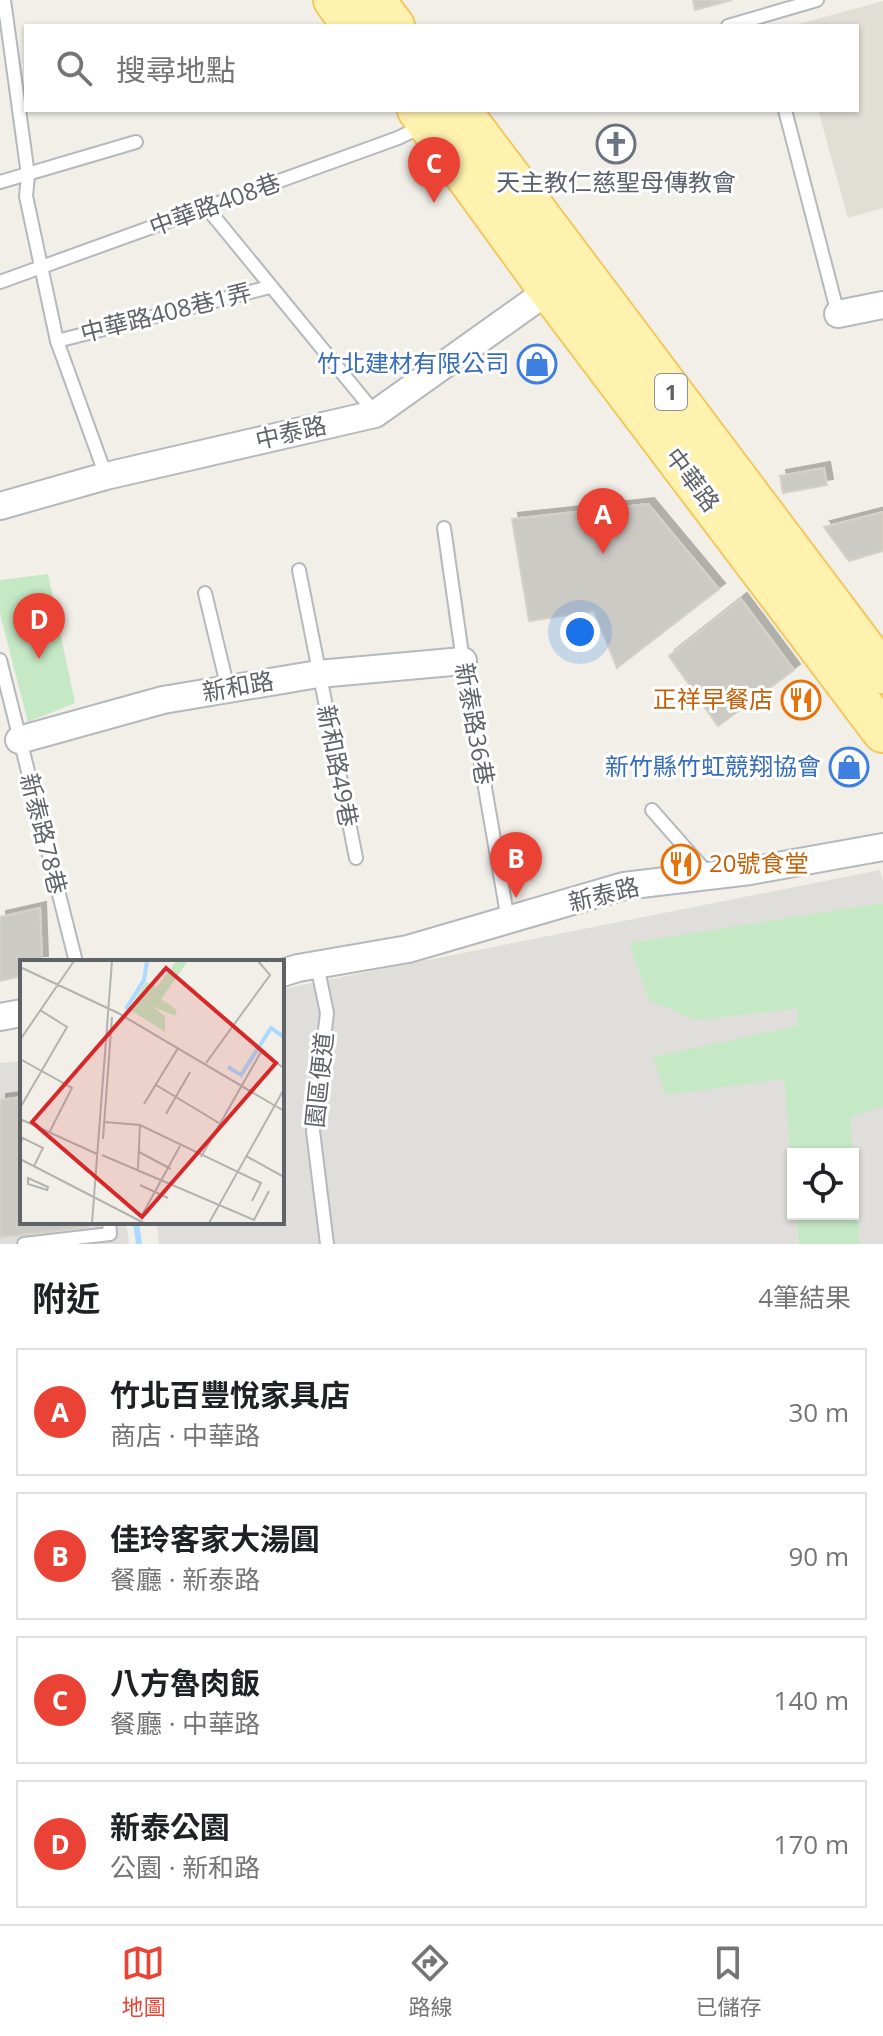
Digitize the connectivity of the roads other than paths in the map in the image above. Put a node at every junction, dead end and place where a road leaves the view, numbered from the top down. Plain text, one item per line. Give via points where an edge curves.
1 (4, 0) edge
2 (334, 0) edge
3 (374, 0) edge
4 (817, 0) edge
5 (762, 21) edge
6 (352, 24) edge
7 (392, 24) edge
8 (742, 24) edge
9 (786, 112) edge
10 (446, 113) edge
11 (136, 142) dead end
12 (28, 175) junction
13 (0, 182) edge
14 (207, 208) junction
15 (42, 268) junction
16 (0, 282) edge
17 (270, 287) junction
18 (549, 290) junction
19 (883, 305) edge
20 (838, 314) joint
21 (57, 341) junction
22 (375, 414) junction
23 (106, 476) junction
24 (0, 506) edge
25 (444, 528) dead end
26 (299, 570) dead end
27 (205, 593) dead end
28 (0, 660) edge
29 (463, 661) junction
30 (883, 673) edge
31 (318, 674) junction
32 (228, 689) junction
33 (883, 732) edge
34 (19, 740) junction
35 (652, 810) dead end
36 (883, 847) edge
37 (356, 858) dead end
38 (710, 876) junction
39 (508, 920) junction
40 (75, 960) edge
41 (317, 965) junction
42 (284, 973) edge
43 (20, 1013) edge
44 (0, 1017) edge
45 (109, 1224) edge
46 (24, 1244) edge
47 (327, 1244) edge

1 - 12 lane
2 - 6 main road
3 - 7 main road
4 - 5 lane
5 - 8 lane
9 - 20 lane
10 - 14 lane, 中華路408巷 via 398,138
10 - 18 main road, 中華路 / 1
10 - 30 main road, 中華路 / 1 via 575,267
11 - 12 lane
12 - 13 lane
12 - 15 lane via 26,196
14 - 15 lane, 中華路408巷
14 - 17 lane, 中華路408巷1弄
15 - 16 lane, 中華路408巷
15 - 21 lane
17 - 21 lane, 中華路408巷1弄
17 - 22 lane
18 - 22 street, 中泰路
18 - 33 main road, 中華路 / 1
19 - 20 street
21 - 23 lane
22 - 23 street, 中泰路
23 - 24 street, 中泰路
25 - 29 lane, 新泰路36巷
26 - 31 lane, 新和路49巷
27 - 32 lane
28 - 34 lane, 新泰路78巷
29 - 31 street, 新和路
29 - 39 lane, 新泰路36巷
31 - 32 street, 新和路
31 - 37 lane, 新和路49巷
32 - 34 street, 新和路 via 163,700
34 - 40 lane, 新泰路78巷
35 - 38 lane
36 - 38 street, 新泰路
38 - 39 street, 新泰路 via 624,886
39 - 41 street, 新泰路 via 408,949
41 - 42 street, 新泰路
41 - 47 lane, 園區便道 via 327,1013 313,1131
43 - 44 street
45 - 46 lane via 110,1234

